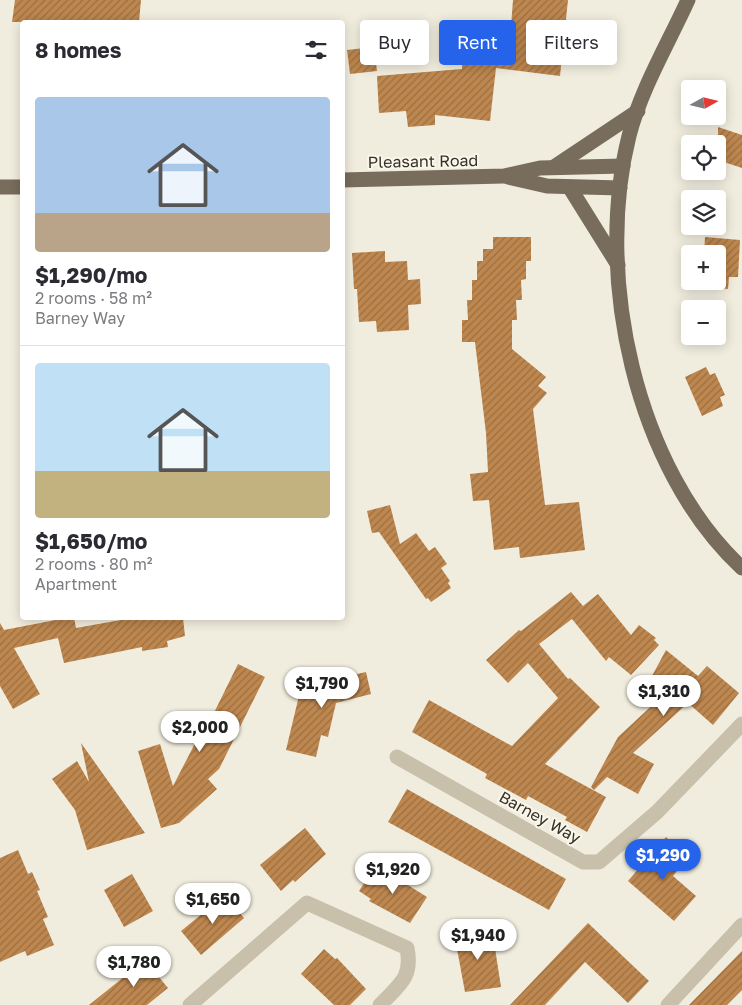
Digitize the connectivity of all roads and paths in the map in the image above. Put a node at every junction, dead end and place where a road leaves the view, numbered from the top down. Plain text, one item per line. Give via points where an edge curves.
1 (688, 0) edge
2 (638, 111) junction
3 (623, 166) junction
4 (553, 168) junction
5 (504, 176) junction
6 (345, 180) edge
7 (0, 187) edge
8 (20, 187) edge
9 (570, 188) junction
10 (620, 188) junction
11 (619, 267) junction
12 (742, 568) edge
13 (742, 724) edge
14 (396, 757) dead end
15 (742, 925) edge
16 (190, 1005) edge
17 (380, 1005) edge
18 (668, 1005) edge

1 - 2 main road
2 - 3 main road
2 - 4 main road
3 - 4 main road, Pleasant Road
3 - 10 main road
4 - 5 main road, Pleasant Road
5 - 6 main road, Pleasant Road
5 - 9 main road, Pleasant Road
7 - 8 main road
9 - 10 main road, Pleasant Road
9 - 11 main road
10 - 11 main road
11 - 12 main road via 630,361 653,434 687,503
13 - 14 street, Barney Way via 658,812 599,862 583,862
15 - 18 street
16 - 17 street via 307,904 406,948 409,962 406,978

